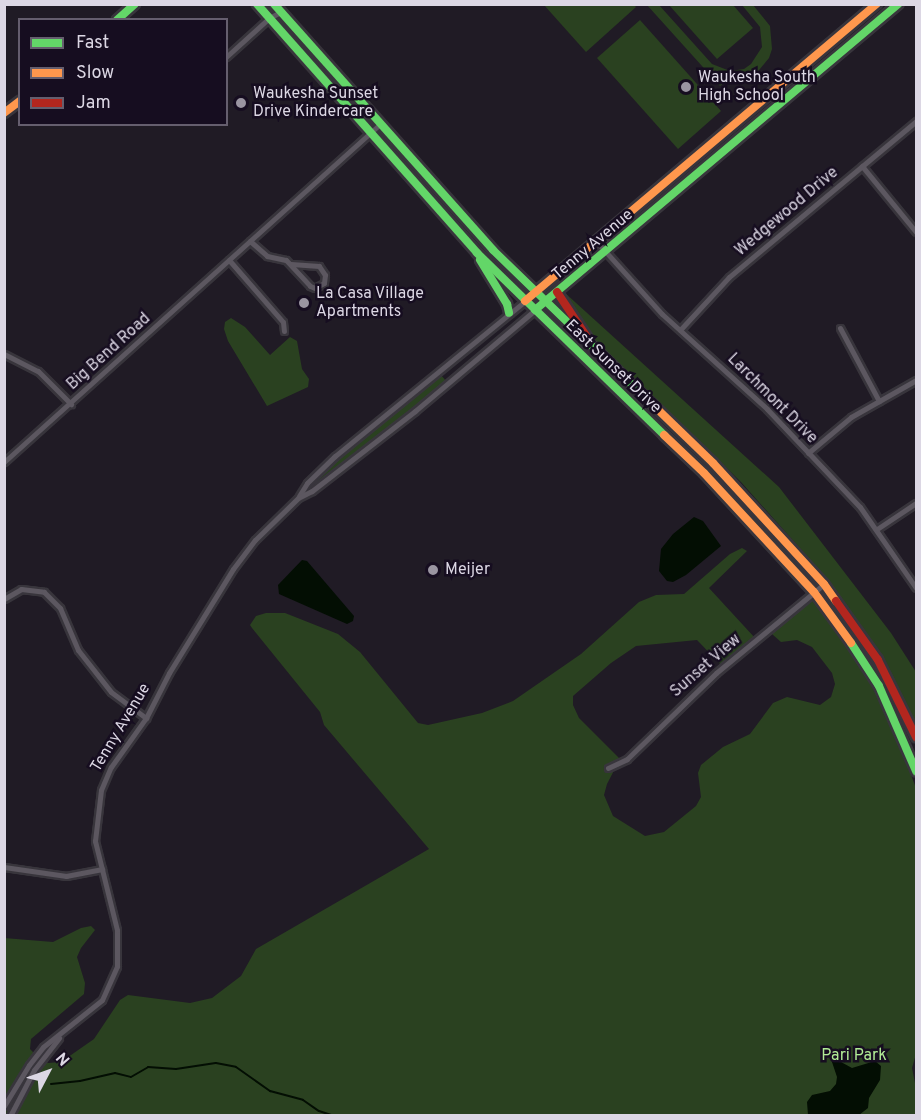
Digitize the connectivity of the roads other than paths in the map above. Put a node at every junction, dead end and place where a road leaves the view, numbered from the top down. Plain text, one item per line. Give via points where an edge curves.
1 (135, 4) edge
2 (257, 4) edge
3 (274, 4) edge
4 (877, 4) edge
5 (898, 4) edge
6 (281, 12) junction
7 (123, 18) edge
8 (269, 18) junction
9 (228, 55) edge
10 (18, 102) edge
11 (4, 113) edge
12 (916, 121) edge
13 (380, 124) junction
14 (370, 133) junction
15 (862, 166) junction
16 (916, 232) edge
17 (250, 241) junction
18 (596, 241) junction
19 (606, 252) junction
20 (477, 253) junction
21 (229, 260) junction
22 (291, 264) junction
23 (566, 266) junction
24 (575, 276) junction
25 (535, 292) junction
26 (557, 292) junction
27 (525, 301) junction
28 (545, 302) junction
29 (535, 310) junction
30 (509, 314) junction
31 (840, 328) dead end
32 (680, 330) junction
33 (284, 331) dead end
34 (592, 346) junction
35 (4, 354) edge
36 (439, 373) junction
37 (916, 380) edge
38 (448, 383) junction
39 (879, 400) junction
40 (71, 404) junction
41 (369, 428) junction
42 (378, 439) junction
43 (808, 453) junction
44 (4, 462) edge
45 (713, 463) junction
46 (704, 473) junction
47 (298, 498) junction
48 (916, 503) edge
49 (877, 529) junction
50 (824, 584) junction
51 (916, 588) edge
52 (814, 592) junction
53 (4, 599) edge
54 (146, 718) junction
55 (916, 737) edge
56 (608, 768) dead end
57 (916, 771) edge
58 (4, 867) edge
59 (102, 869) junction
60 (66, 1030) junction
61 (4, 1106) edge
62 (10, 1116) edge

1 - 7 main road
2 - 8 main road, East Sunset Drive
3 - 6 main road, East Sunset Drive
4 - 18 main road, Tenny Avenue
5 - 19 main road, Tenny Avenue
6 - 8 street
6 - 13 main road, East Sunset Drive
8 - 9 street
8 - 14 main road, East Sunset Drive
10 - 11 main road
12 - 15 street, Wedgewood Drive
13 - 14 street, Big Bend Road
13 - 25 main road, East Sunset Drive via 478,235
14 - 17 street, Big Bend Road
14 - 20 main road, East Sunset Drive
15 - 16 street
15 - 32 street, Wedgewood Drive via 729,278
17 - 21 street, Big Bend Road
17 - 22 street via 267,256 283,258
18 - 19 street, Larchmont Drive
18 - 23 main road, Tenny Avenue
19 - 24 main road, Tenny Avenue
19 - 32 street, Larchmont Drive
20 - 27 main road, East Sunset Drive
20 - 30 main road
21 - 33 street via 283,322
21 - 40 street, Big Bend Road
22 - 22 street via 310,286 324,284 325,275 319,266
23 - 24 street
23 - 25 main road, Tenny Avenue
24 - 26 main road, Tenny Avenue
25 - 27 main road, Tenny Avenue
25 - 28 main road, East Sunset Drive
26 - 28 main road, Tenny Avenue
26 - 34 main road
27 - 29 main road, East Sunset Drive
27 - 30 street, Tenny Avenue
28 - 29 main road, Tenny Avenue
28 - 34 main road, East Sunset Drive
29 - 38 street, Tenny Avenue
29 - 46 main road, East Sunset Drive
30 - 36 street, Tenny Avenue
31 - 39 street
32 - 43 street, Larchmont Drive via 767,409
34 - 45 main road, East Sunset Drive
35 - 40 street via 38,371
36 - 38 street
36 - 41 street, Tenny Avenue
37 - 39 street
38 - 42 street, Tenny Avenue
39 - 43 street via 840,424
40 - 44 street, Big Bend Road
41 - 42 street
41 - 47 street, Tenny Avenue via 320,469
42 - 47 street, Tenny Avenue
43 - 49 street, Larchmont Drive
45 - 46 main road
45 - 50 main road, East Sunset Drive
46 - 52 main road, East Sunset Drive
47 - 54 street, Tenny Avenue via 238,562 169,673
48 - 49 street
49 - 51 street, Larchmont Drive
50 - 52 street, Sunset View
50 - 55 main road, East Sunset Drive via 878,660
52 - 56 street, Sunset View via 716,673 627,759
52 - 57 main road, East Sunset Drive via 879,686
53 - 54 street via 21,589 44,592 60,608 78,650 111,692
54 - 59 street, Tenny Avenue via 111,767 101,790 95,841
58 - 59 street via 66,876
59 - 60 street, Tenny Avenue via 117,930 117,966 102,1000
60 - 61 street, Tenny Avenue via 43,1047
60 - 62 street, Tenny Avenue via 34,1071

